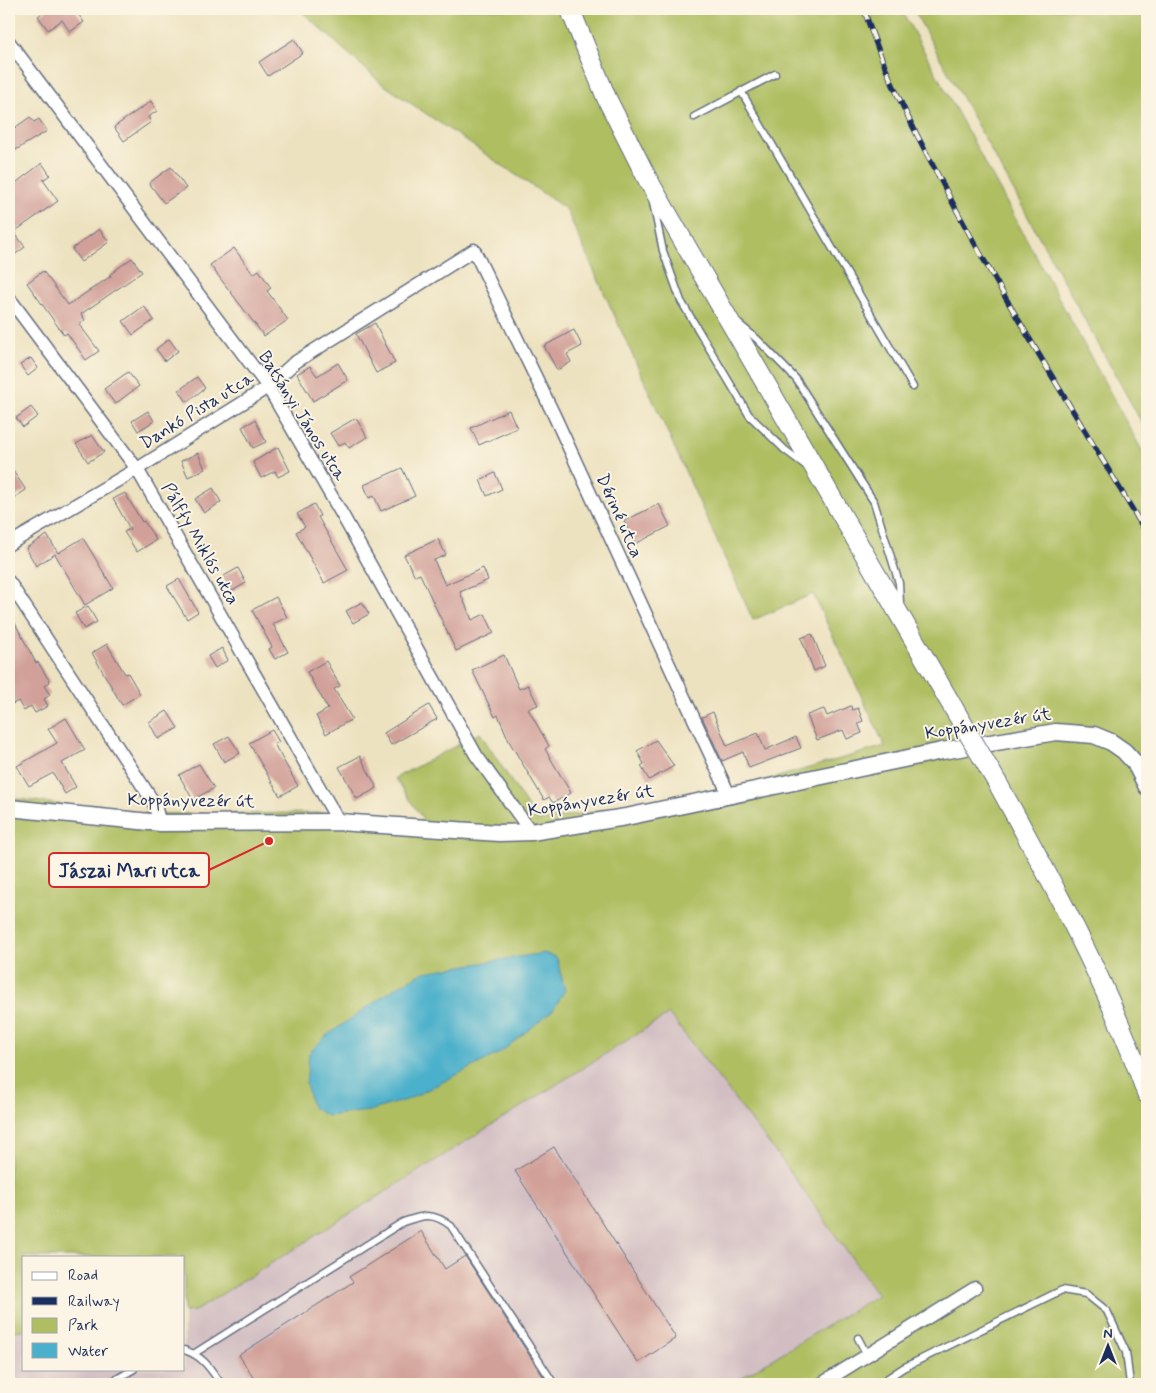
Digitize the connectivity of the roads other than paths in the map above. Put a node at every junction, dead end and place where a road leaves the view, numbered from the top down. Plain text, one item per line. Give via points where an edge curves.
1 (570, 9) edge
2 (9, 42) edge
3 (775, 74) dead end
4 (741, 92) junction
5 (694, 117) dead end
6 (648, 180) junction
7 (474, 250) joint
8 (9, 298) edge
9 (724, 312) junction
10 (268, 387) junction
11 (913, 387) dead end
12 (137, 469) junction
13 (820, 475) junction
14 (9, 544) edge
15 (9, 582) edge
16 (900, 617) junction
17 (1147, 787) edge
18 (730, 797) junction
19 (9, 808) edge
20 (339, 822) junction
21 (160, 823) junction
22 (531, 832) junction
23 (1147, 1094) edge
24 (975, 1288) dead end
25 (858, 1338) dead end
26 (185, 1350) edge
27 (195, 1354) junction
28 (867, 1355) junction
29 (132, 1370) edge
30 (108, 1384) edge
31 (221, 1384) edge
32 (554, 1384) edge
33 (821, 1384) edge
34 (879, 1384) edge
35 (1130, 1384) edge

1 - 6 main road via 607,99
2 - 10 street, Batsányi János utca
3 - 4 lane
4 - 5 lane
4 - 11 lane
6 - 9 main road
6 - 13 lane via 662,250 681,301 749,415 785,450
7 - 10 street, Dankó Pista utca via 294,363
7 - 18 street, Dériné utca
8 - 12 street, Pálffy Miklós utca
9 - 13 main road
9 - 16 lane via 757,339 796,379 874,502 899,583
10 - 12 street, Dankó Pista utca
10 - 22 street, Batsányi János utca via 476,755
12 - 14 street, Dankó Pista utca
12 - 20 street, Pálffy Miklós utca
13 - 16 main road
15 - 21 street via 154,803
16 - 23 main road, bridge via 1064,902 1118,1019
17 - 18 street, Koppányvezér út via 1135,763 1111,742 1094,735 1056,732 942,751
18 - 22 street, Koppányvezér út via 626,818
19 - 21 street, Koppányvezér út
20 - 21 street, Koppányvezér út
20 - 22 street, Koppányvezér út via 499,833
24 - 28 street
25 - 28 lane
26 - 27 lane
27 - 31 lane via 206,1361
27 - 32 lane via 404,1222 424,1215 440,1218 451,1226
28 - 33 street
29 - 30 lane
34 - 35 lane via 903,1368 1062,1290 1086,1294 1107,1311 1126,1352

